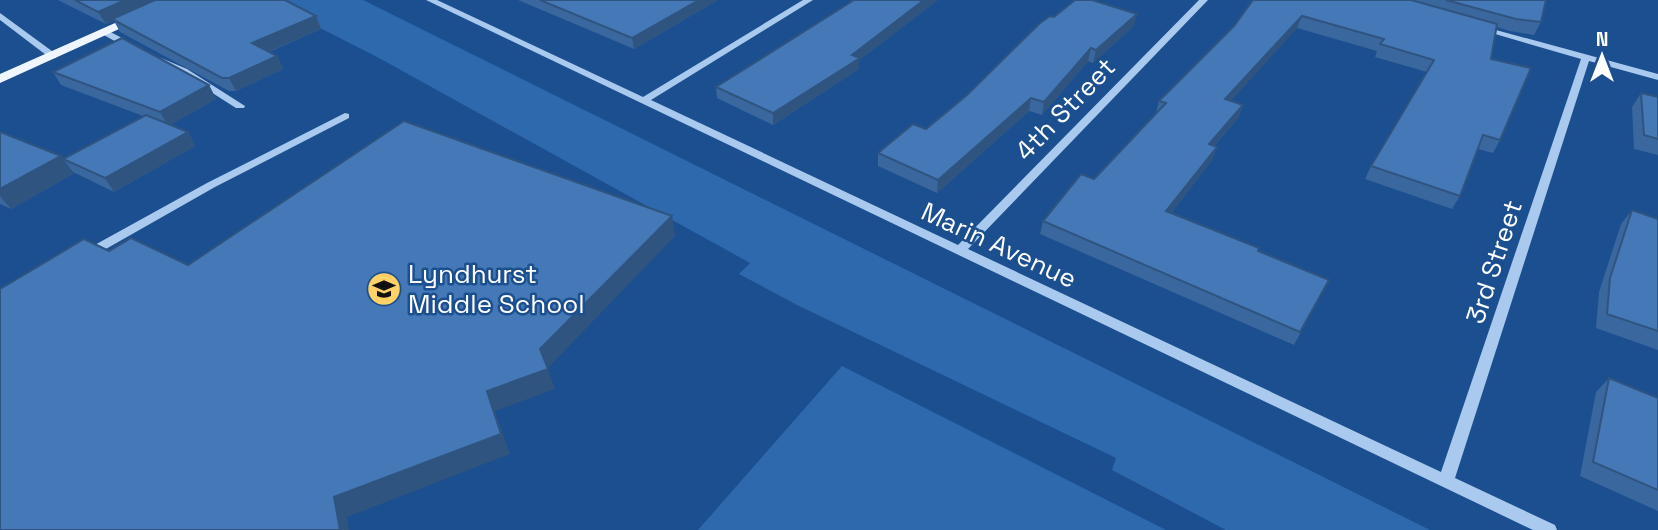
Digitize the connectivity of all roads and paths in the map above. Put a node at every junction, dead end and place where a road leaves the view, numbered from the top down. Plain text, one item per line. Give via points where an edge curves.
1 (177, 0) edge
2 (430, 0) edge
3 (809, 0) edge
4 (1204, 0) edge
5 (0, 16) edge
6 (1468, 25) edge
7 (105, 32) junction
8 (142, 53) edge
9 (53, 55) junction
10 (152, 57) edge
11 (1586, 57) junction
12 (1658, 77) edge
13 (0, 79) edge
14 (643, 101) junction
15 (240, 106) dead end
16 (345, 116) dead end
17 (959, 251) junction
18 (71, 264) edge
19 (1446, 481) junction
20 (1549, 530) edge

1 - 7 main road
2 - 14 street, Marin Avenue
3 - 14 street
4 - 17 street, 4th Street
5 - 9 street
6 - 11 street
7 - 8 street
7 - 9 main road
9 - 13 main road
10 - 15 street
11 - 12 street
11 - 19 street, 3rd Street
14 - 17 street, Marin Avenue
16 - 18 street
17 - 19 street, Marin Avenue
19 - 20 street, Marin Avenue

